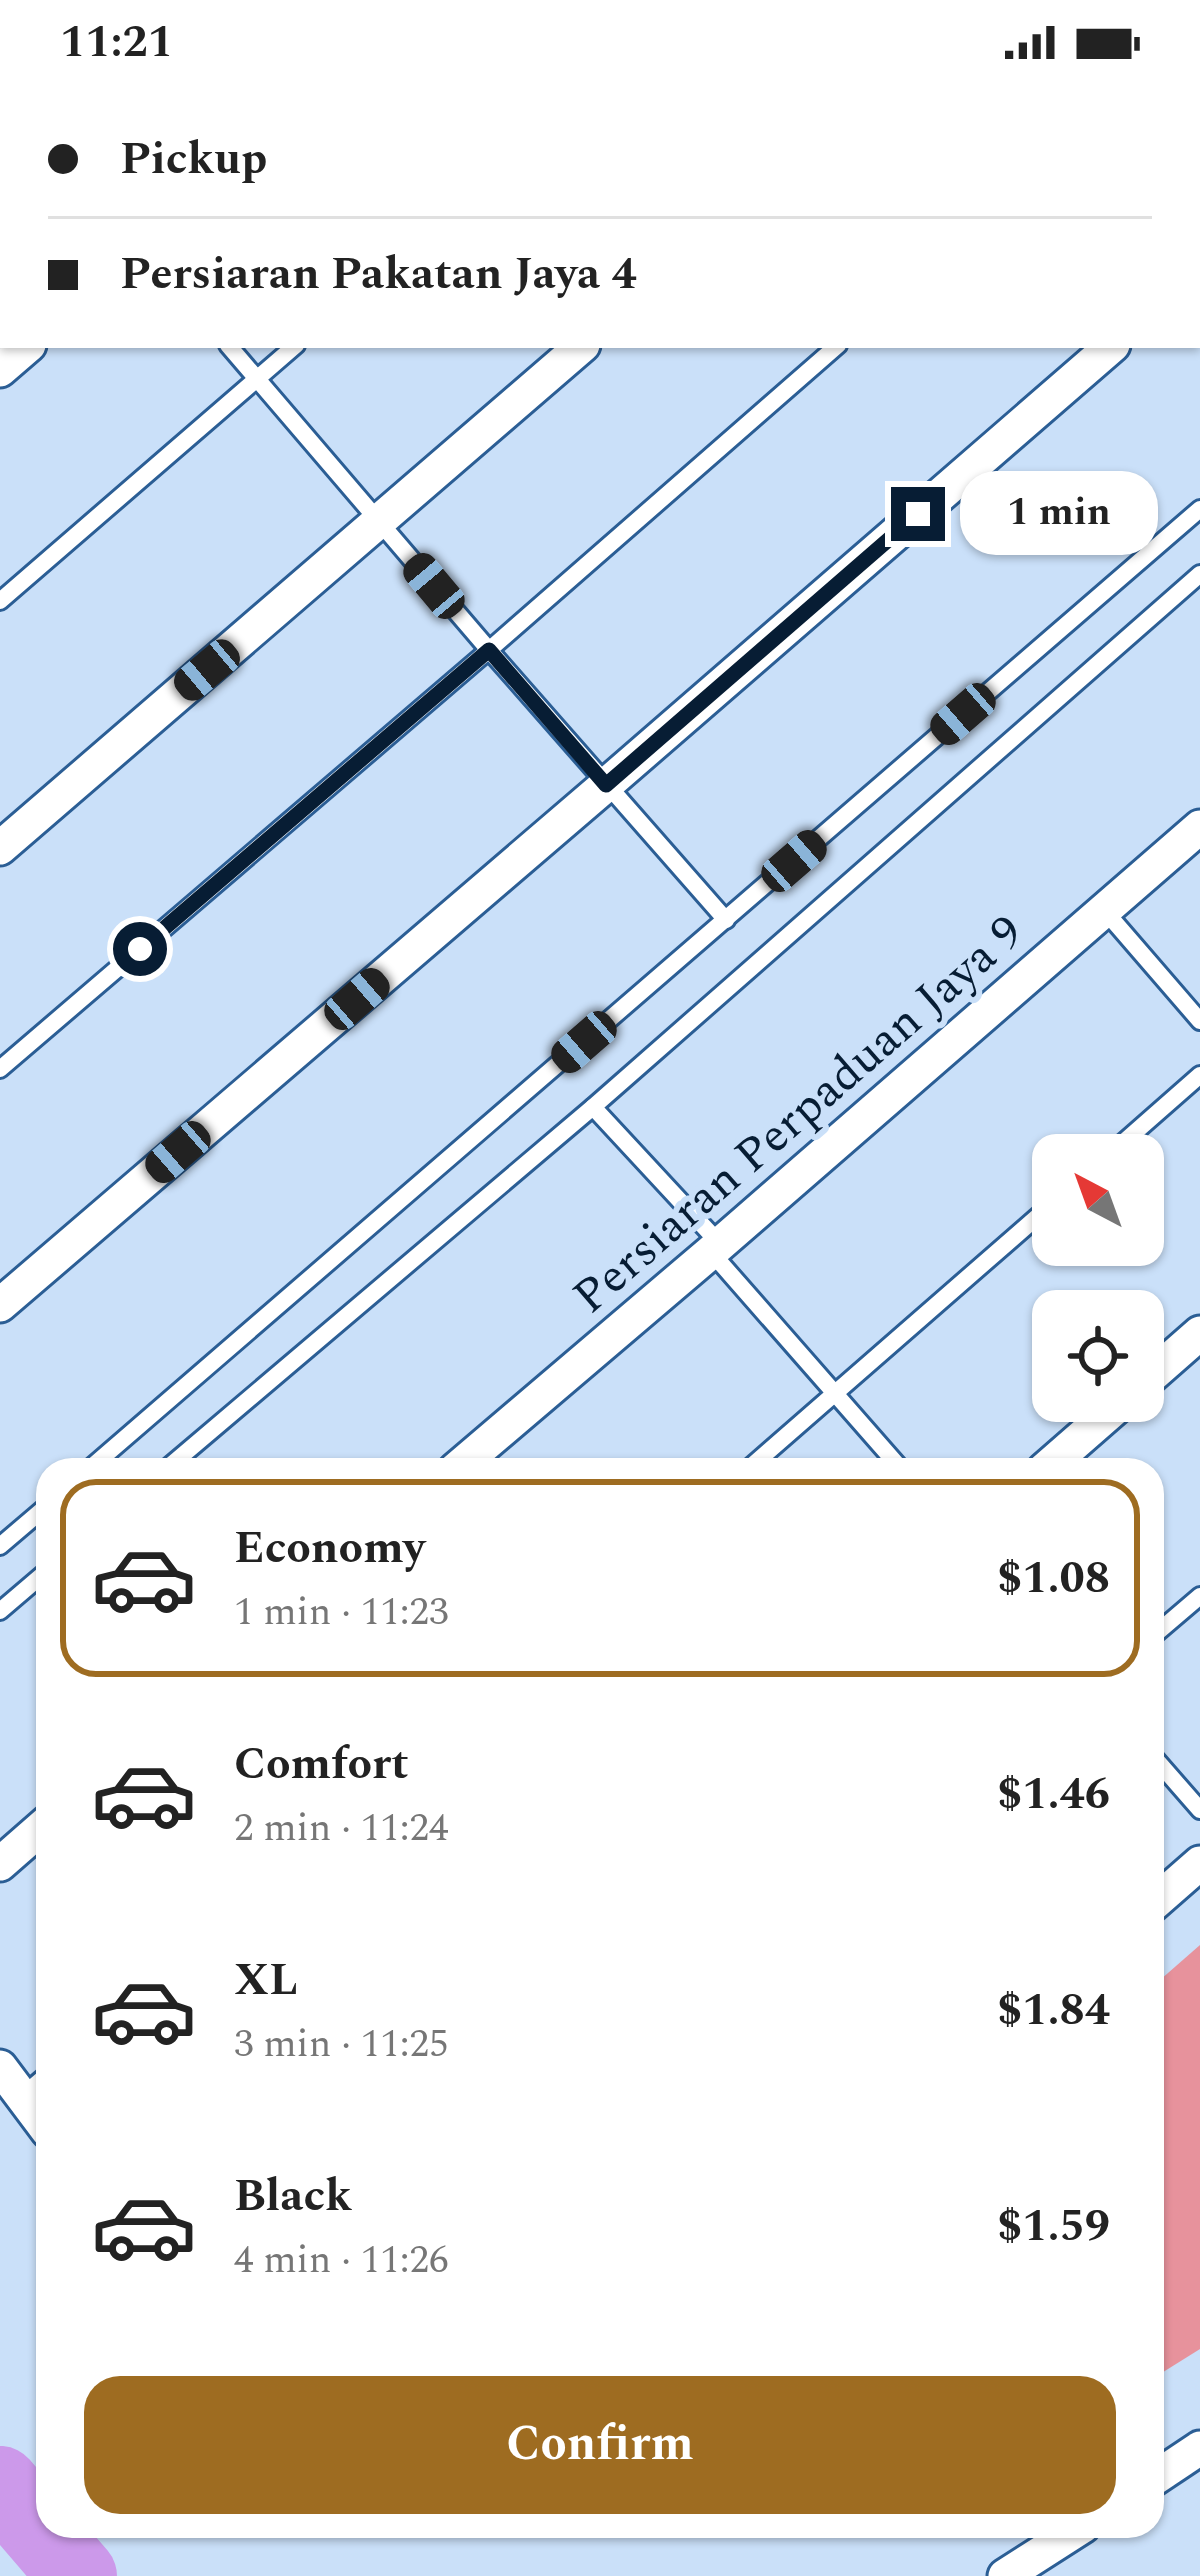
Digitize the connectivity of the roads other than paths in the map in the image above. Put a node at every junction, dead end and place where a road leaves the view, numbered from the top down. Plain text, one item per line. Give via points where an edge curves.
1 (25, 348) edge
2 (232, 348) edge
3 (292, 348) edge
4 (580, 348) edge
5 (835, 348) edge
6 (1102, 355) edge
7 (0, 370) edge
8 (257, 378) junction
9 (1200, 508) edge
10 (380, 521) junction
11 (1200, 574) edge
12 (0, 602) edge
13 (489, 650) junction
14 (606, 785) junction
15 (1200, 827) edge
16 (0, 848) edge
17 (1105, 910) junction
18 (726, 920) junction
19 (1200, 1021) edge
20 (0, 1069) edge
21 (1200, 1075) edge
22 (593, 1107) junction
23 (1132, 1134) edge
24 (1032, 1222) edge
25 (715, 1248) junction
26 (0, 1305) edge
27 (1200, 1333) edge
28 (1164, 1365) edge
29 (835, 1394) junction
30 (1099, 1422) edge
31 (102, 1458) edge
32 (182, 1458) edge
33 (468, 1458) edge
34 (762, 1458) edge
35 (891, 1458) edge
36 (1058, 1458) edge
37 (36, 1514) edge
38 (0, 1546) edge
39 (36, 1580) edge
40 (1200, 1596) edge
41 (0, 1610) edge
42 (1164, 1627) edge
43 (1164, 1769) edge
44 (1200, 1810) edge
45 (36, 1832) edge
46 (1200, 1863) edge
47 (0, 1864) edge
48 (1164, 1894) edge
49 (0, 2066) edge
50 (36, 2084) edge
51 (22, 2096) junction
52 (36, 2115) edge
53 (1200, 2448) edge
54 (1164, 2472) edge
55 (1065, 2538) edge
56 (1006, 2576) edge

1 - 7 street
2 - 8 lane
3 - 8 lane
4 - 10 street
5 - 13 lane
6 - 14 street
8 - 10 lane
8 - 12 lane
9 - 18 lane
10 - 13 lane
10 - 16 street
11 - 22 lane
13 - 14 lane
13 - 20 lane
14 - 18 lane
14 - 26 street
15 - 17 street, Persiaran Perpaduan Jaya 9
17 - 19 lane
17 - 25 street, Persiaran Perpaduan Jaya 9
18 - 31 lane
21 - 23 lane
22 - 25 lane
22 - 32 lane
24 - 29 lane
25 - 29 lane
25 - 33 street, Persiaran Perpaduan Jaya 9
27 - 28 street
29 - 34 lane
29 - 35 lane
30 - 36 street
37 - 38 lane
39 - 41 lane
40 - 42 lane
43 - 44 lane
45 - 47 street
46 - 48 street
49 - 51 street
50 - 51 lane
51 - 52 street
53 - 54 street
55 - 56 street

